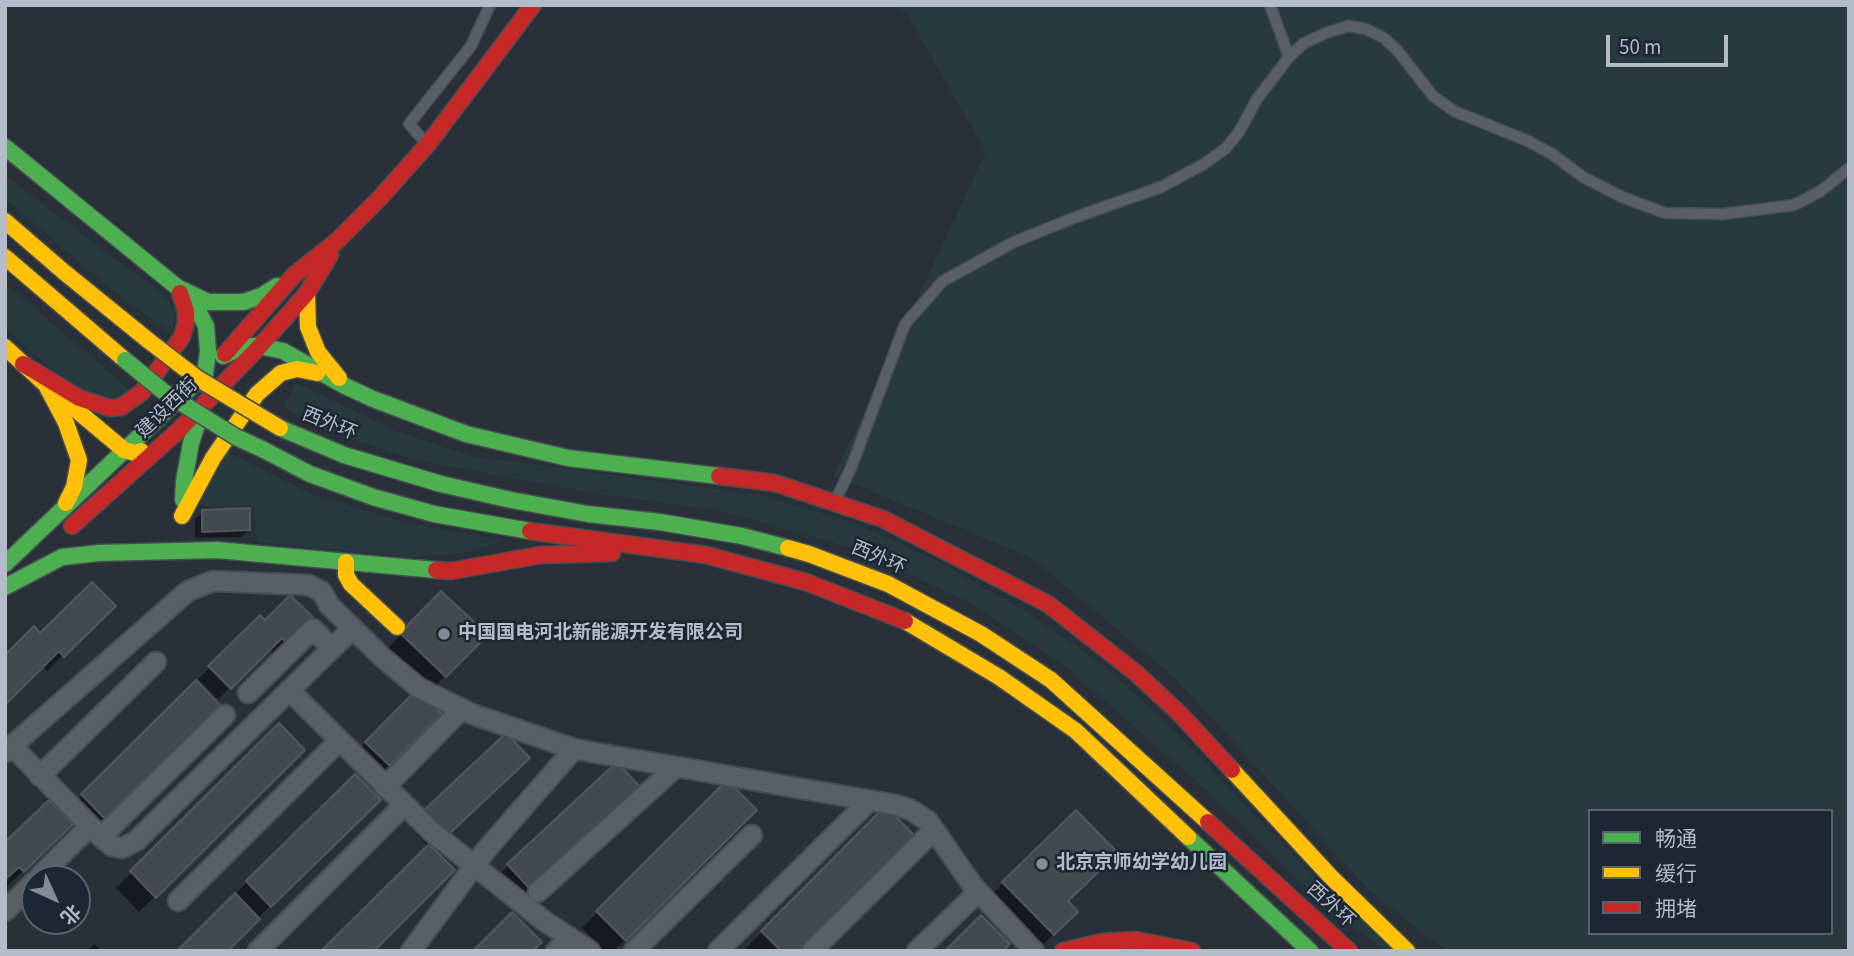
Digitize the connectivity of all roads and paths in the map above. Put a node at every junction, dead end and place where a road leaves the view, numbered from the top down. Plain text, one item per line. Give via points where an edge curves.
1 (490, 5) edge
2 (533, 5) edge
3 (1270, 5) edge
4 (1289, 57) junction
5 (428, 144) junction
6 (5, 147) edge
7 (1849, 168) edge
8 (5, 221) edge
9 (337, 241) junction
10 (5, 257) edge
11 (294, 275) junction
12 (177, 287) junction
13 (307, 293) junction
14 (260, 346) junction
15 (5, 347) edge
16 (221, 359) junction
17 (23, 363) junction
18 (205, 374) junction
19 (323, 374) junction
20 (46, 385) junction
21 (345, 386) junction
22 (205, 403) junction
23 (173, 435) junction
24 (124, 450) junction
25 (834, 503) junction
26 (63, 510) junction
27 (182, 516) junction
28 (217, 550) junction
29 (719, 559) junction
30 (346, 562) junction
31 (5, 564) edge
32 (5, 587) edge
33 (397, 626) dead end
34 (353, 628) junction
35 (332, 649) junction
36 (156, 662) dead end
37 (289, 690) junction
38 (248, 693) dead end
39 (462, 709) junction
40 (225, 715) dead end
41 (339, 741) junction
42 (9, 749) edge
43 (574, 749) junction
44 (676, 767) junction
45 (40, 776) junction
46 (385, 787) junction
47 (869, 801) junction
48 (404, 805) junction
49 (934, 830) junction
50 (95, 832) junction
51 (752, 835) dead end
52 (54, 865) edge
53 (475, 865) junction
54 (538, 892) dead end
55 (978, 892) junction
56 (21, 895) edge
57 (178, 901) dead end
58 (5, 911) edge
59 (562, 944) edge
60 (1022, 947) edge
61 (258, 951) edge
62 (411, 951) edge
63 (590, 951) edge
64 (634, 951) edge
65 (718, 951) edge
66 (812, 951) edge
67 (917, 951) edge
68 (1063, 951) edge
69 (1192, 951) edge
70 (1310, 951) edge
71 (1349, 951) edge
72 (1407, 951) edge

1 - 5 lane via 471,46 409,124
2 - 5 main road, 建设西街
3 - 4 lane
4 - 7 lane via 1304,43 1326,33 1348,26 1366,29 1397,50 1433,96 1454,111 1528,141 1583,177 1665,213 1723,214 1794,205
4 - 25 lane via 1239,132 1204,164 1161,187 1014,242 943,281 905,324
5 - 9 main road, 建设西街
6 - 12 main road
8 - 71 main road, 西外环, bridge via 197,379 280,428 344,455 441,484 588,514 742,536 809,554 888,584 981,634 1051,680
9 - 11 main road, 建设西街
9 - 13 main road, 建设西街
10 - 29 main road, bridge via 164,392 236,437 310,474 434,514
11 - 12 main road via 244,302 208,302
11 - 16 main road, 建设西街
12 - 17 main road via 186,312 182,337 142,392 121,407 79,398
12 - 18 main road via 206,326
13 - 14 main road, 建设西街
13 - 21 main road via 308,327 318,352
14 - 16 main road via 244,346
14 - 19 main road via 283,351
14 - 22 main road, 建设西街
15 - 17 main road
16 - 18 main road, 建设西街
16 - 22 main road
17 - 20 main road
18 - 23 main road
18 - 24 main road, 建设西街
19 - 21 main road
19 - 27 main road via 297,369 281,373 257,394 213,458
20 - 24 main road
20 - 26 main road via 79,460
21 - 25 main road via 466,434 568,458 775,483
22 - 23 main road, 建设西街
22 - 27 main road via 191,443
23 - 24 main road via 135,453
23 - 32 main road, 建设西街
24 - 26 main road, 建设西街
25 - 72 main road via 883,519 1048,604 1103,647 1180,714 1331,877
26 - 31 main road, 建设西街
27 - 28 main road via 193,534
28 - 30 main road
28 - 32 main road via 62,557
29 - 30 main road via 632,553 541,555 451,570
29 - 70 main road via 806,582 904,620 999,677 1076,730
30 - 33 main road via 351,584
34 - 35 street
34 - 39 street via 419,688
34 - 42 street via 322,592 309,585 212,581 188,591
35 - 37 street
35 - 38 street via 313,629
36 - 45 street
37 - 41 street
37 - 50 street via 136,841 122,848 112,846
39 - 43 street
39 - 46 street
40 - 50 street
41 - 46 street
41 - 57 street
42 - 45 street
43 - 44 street
43 - 53 street
44 - 47 street
44 - 54 street
45 - 50 street
46 - 48 street
47 - 49 street via 911,810
47 - 65 street
48 - 53 street
48 - 61 street
49 - 55 street
49 - 66 street
50 - 52 street
51 - 64 street
53 - 59 street via 543,920
53 - 62 street
55 - 60 street
55 - 67 street
56 - 58 street
59 - 63 street
68 - 69 main road via 1135,940

